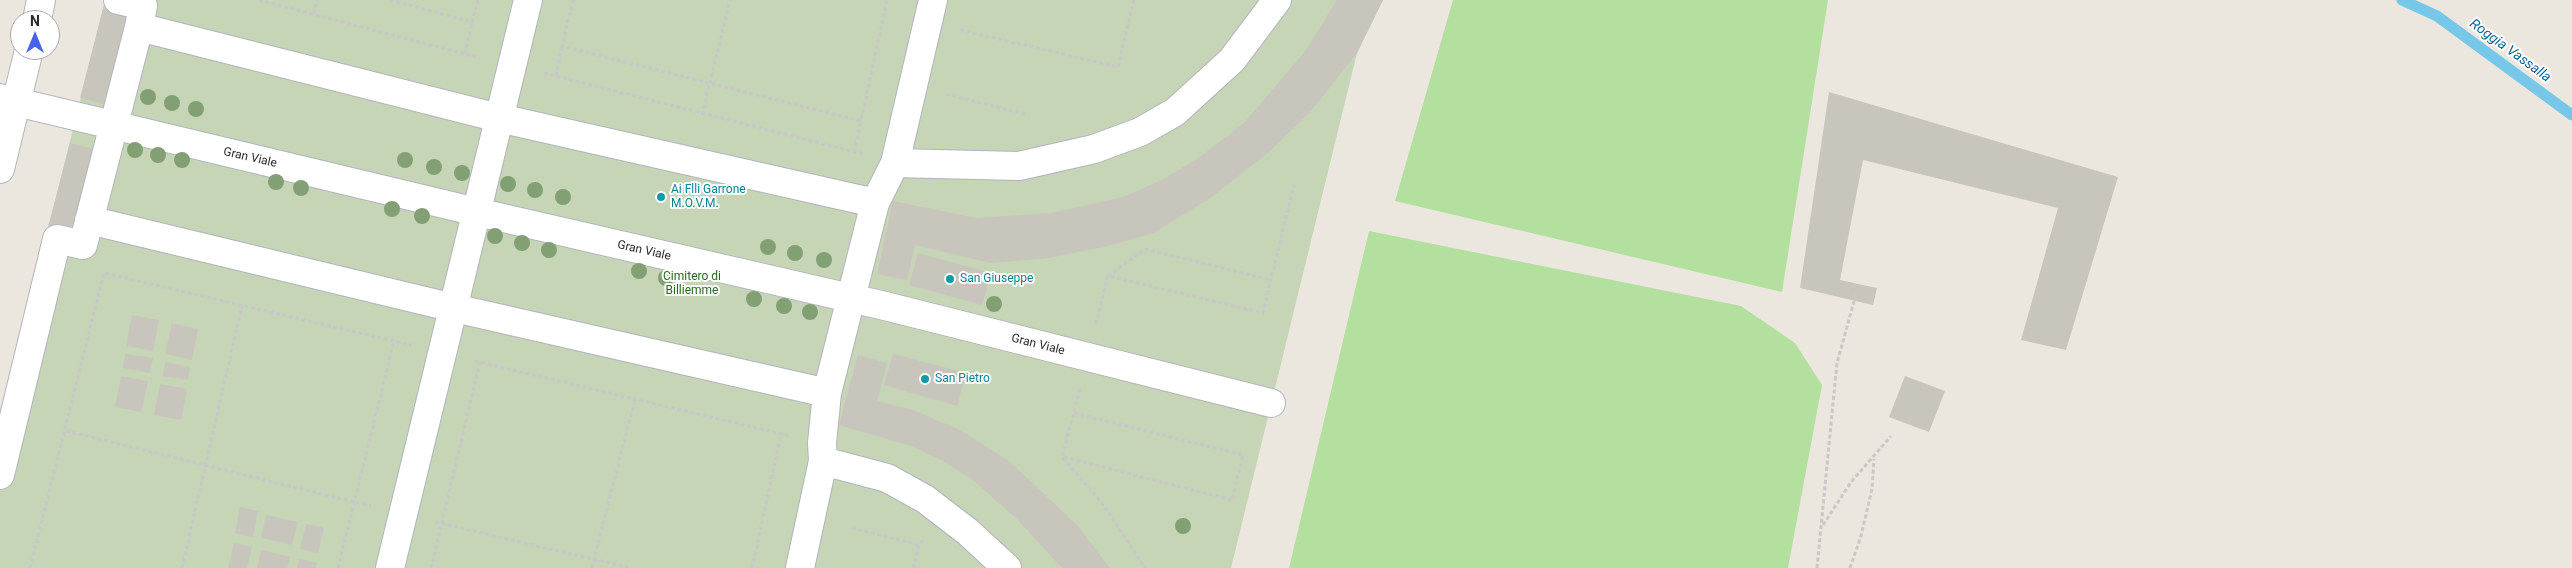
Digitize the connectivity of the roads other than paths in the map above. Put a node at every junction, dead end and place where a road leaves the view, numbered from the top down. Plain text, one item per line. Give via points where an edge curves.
1 (118, 0) edge
2 (528, 0) edge
3 (1277, 0) edge
4 (931, 11) edge
5 (139, 27) junction
6 (25, 60) edge
7 (8, 100) edge
8 (500, 118) junction
9 (113, 125) junction
10 (895, 163) junction
11 (0, 170) edge
12 (875, 202) junction
13 (476, 212) junction
14 (89, 220) junction
15 (851, 299) junction
16 (454, 308) junction
17 (827, 393) junction
18 (1271, 403) dead end
19 (823, 452) junction
20 (0, 475) edge
21 (390, 568) edge
22 (800, 568) edge
23 (1006, 568) edge

1 - 5 street via 143,6
2 - 8 street
3 - 10 street via 1232,60 1175,112 1140,132 1094,149 1019,166
4 - 10 street
5 - 8 street
5 - 9 street
6 - 7 street
7 - 9 street, Gran Viale
7 - 11 street
8 - 12 street
8 - 13 street
9 - 13 street, Gran Viale
9 - 14 street
10 - 12 street
12 - 15 street
13 - 15 street, Gran Viale
13 - 16 street
14 - 16 street
14 - 20 street via 84,245 57,239
15 - 17 street
15 - 18 street, Gran Viale
16 - 17 street
16 - 21 street
17 - 19 street
19 - 22 street
19 - 23 street via 887,478 925,499 968,532

